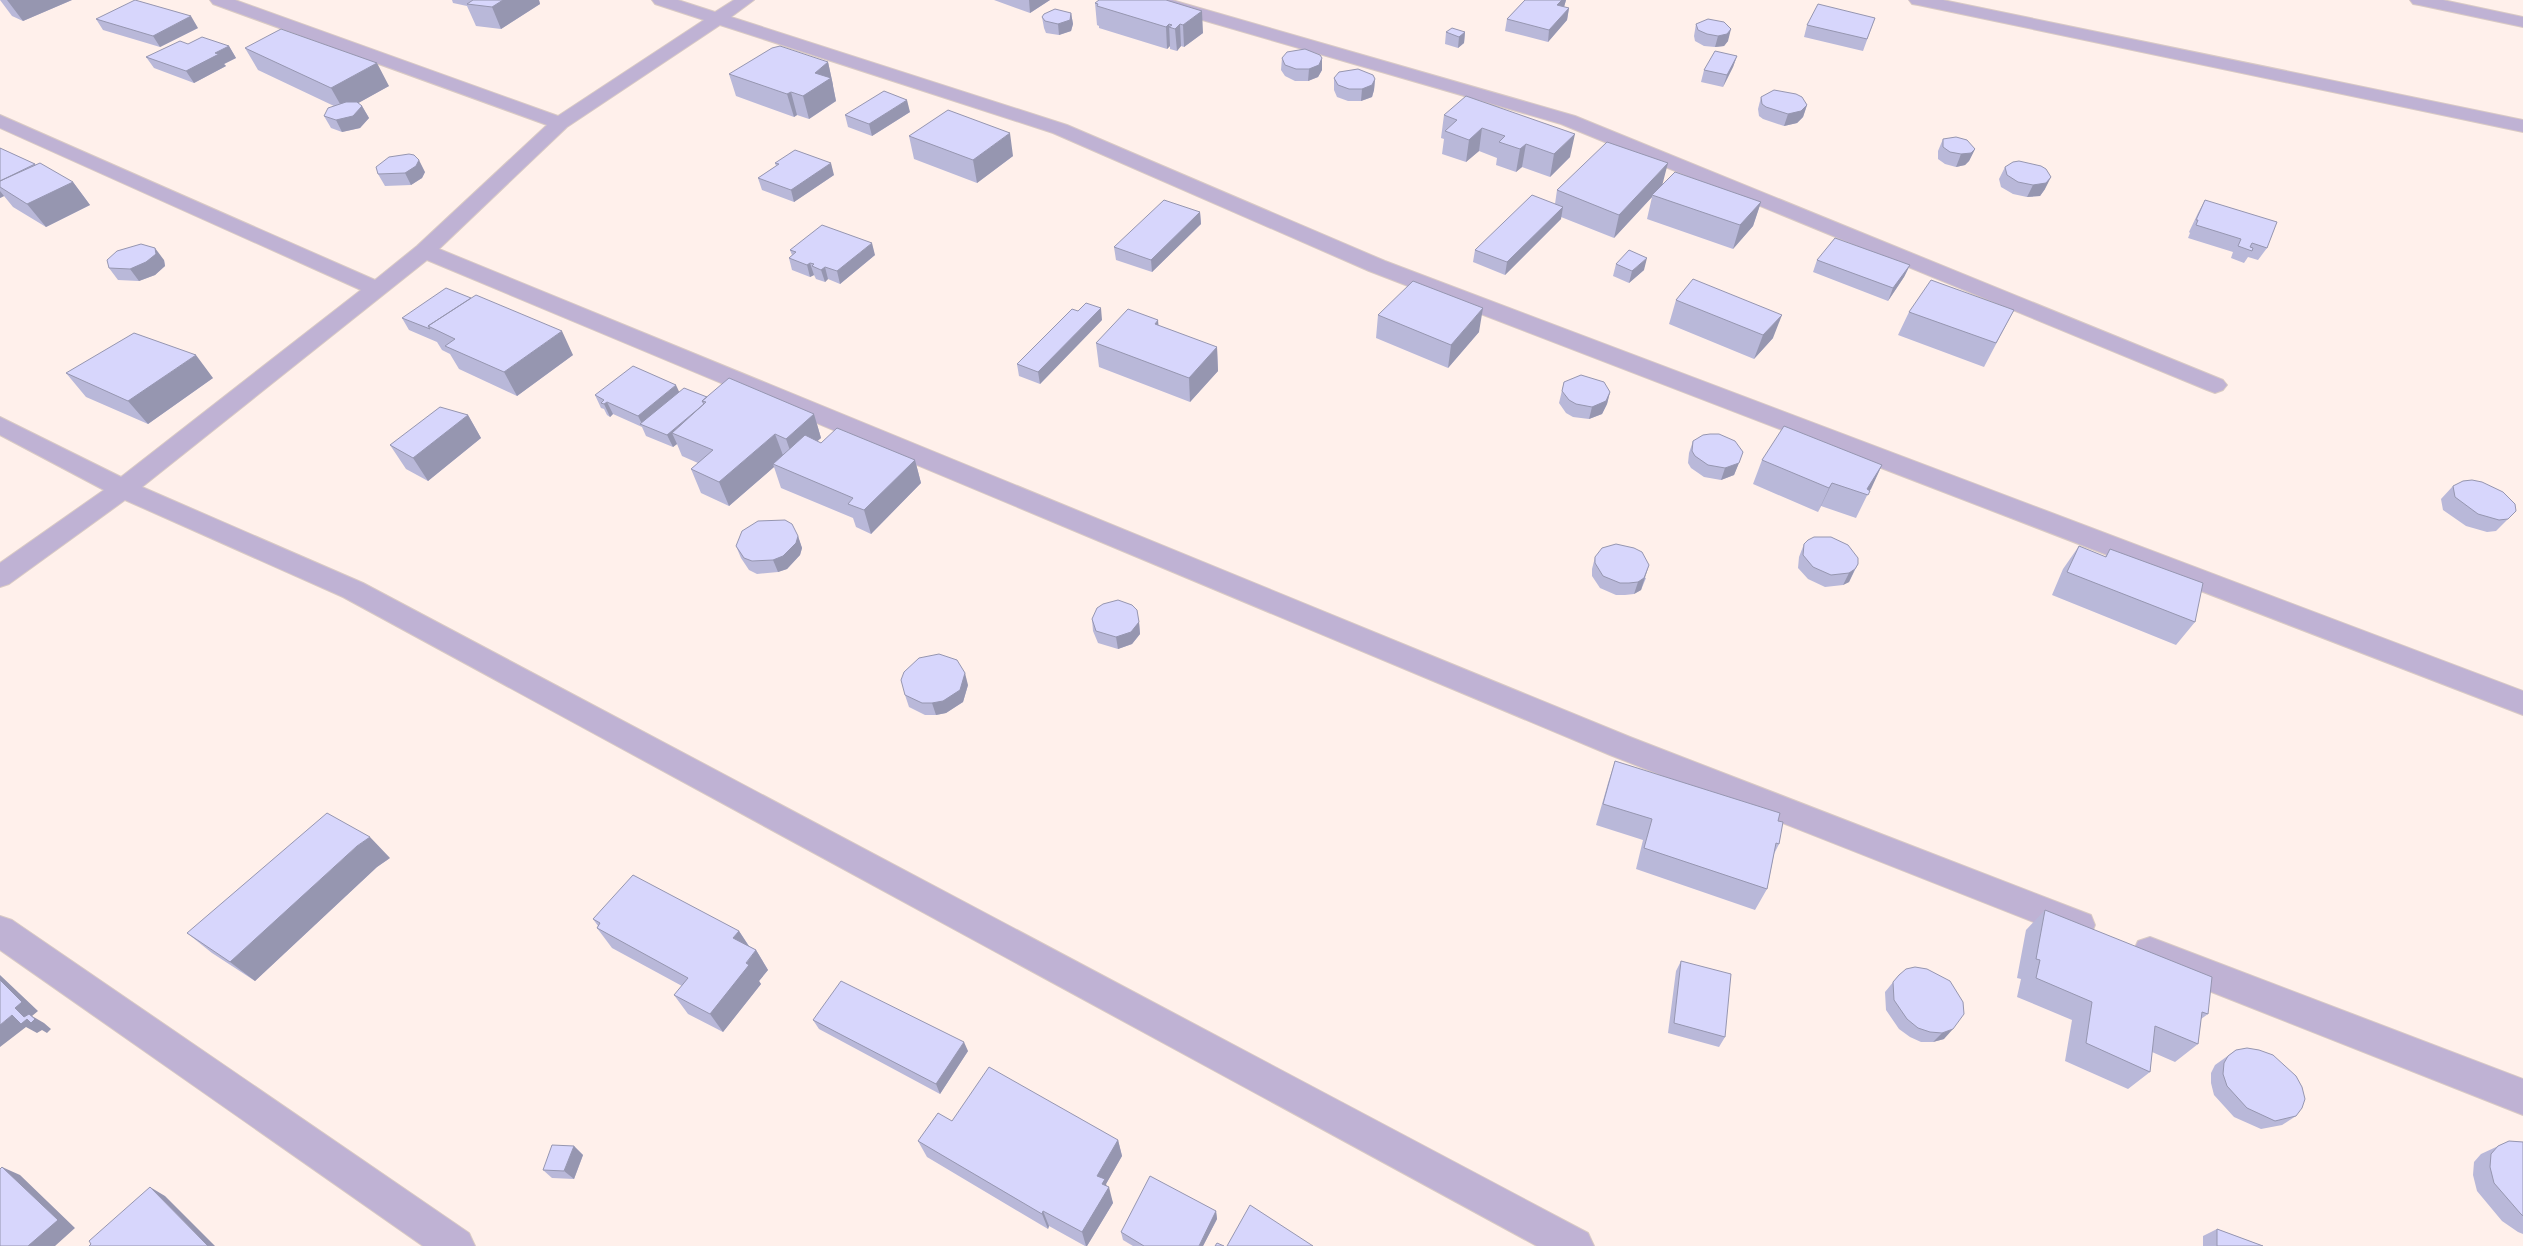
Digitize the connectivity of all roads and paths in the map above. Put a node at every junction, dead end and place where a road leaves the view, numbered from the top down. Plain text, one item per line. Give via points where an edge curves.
1 (219, 0) edge
2 (661, 0) edge
3 (745, 0) edge
4 (1153, 0) edge
5 (1918, 0) edge
6 (2419, 0) edge
7 (721, 18) junction
8 (2523, 22) edge
9 (0, 121) edge
10 (560, 123) junction
11 (2523, 126) edge
12 (425, 251) junction
13 (377, 289) junction
14 (2215, 385) dead end
15 (0, 425) edge
16 (123, 489) junction
17 (0, 577) edge
18 (2523, 703) edge
19 (0, 930) edge
20 (2523, 1097) edge
21 (456, 1246) edge
22 (1575, 1246) edge

1 - 10 street
2 - 7 street
3 - 7 street
4 - 14 street via 1568,120
5 - 11 street
6 - 8 street
7 - 10 street
7 - 18 street via 1060,129 1377,266
9 - 13 street
10 - 12 street
12 - 13 street
12 - 20 street via 1611,742
13 - 16 street
15 - 16 street
16 - 17 street
16 - 22 street via 353,590
19 - 21 street

